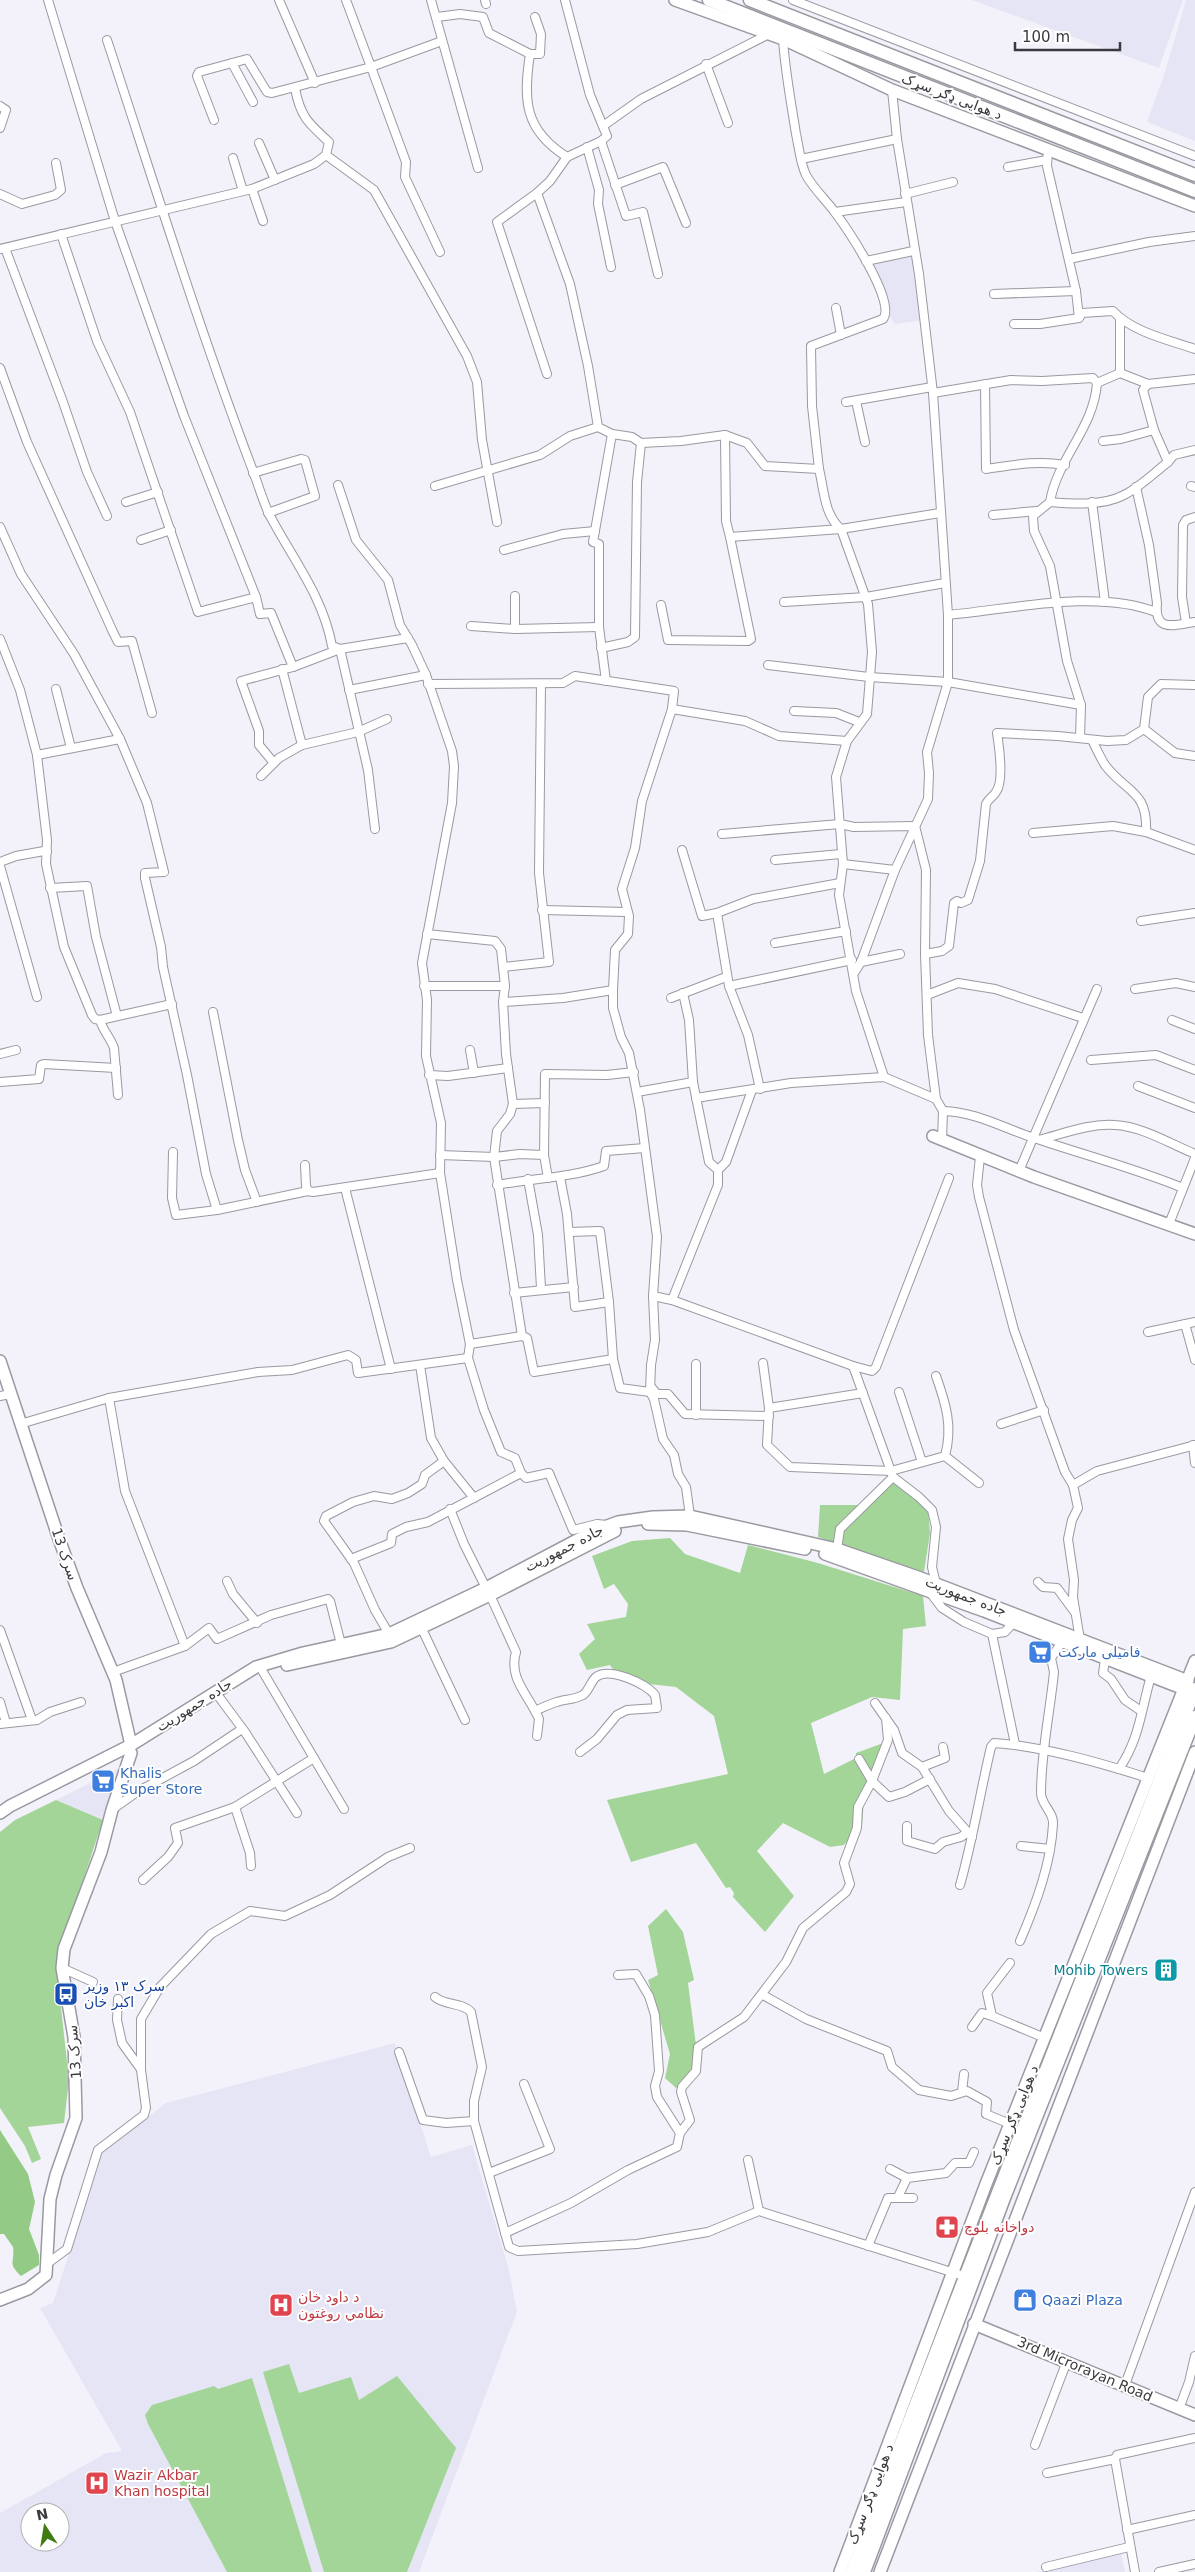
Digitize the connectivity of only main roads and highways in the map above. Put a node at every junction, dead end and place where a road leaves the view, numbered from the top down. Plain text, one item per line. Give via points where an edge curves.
1 (675, 0) edge
2 (709, 0) edge
3 (750, 0) edge
4 (795, 18) junction
5 (786, 36) junction
6 (1195, 175) edge
7 (1195, 191) edge
8 (1195, 206) edge
9 (938, 1138) road end
10 (1195, 1234) edge
11 (0, 1361) edge
12 (5, 1395) edge
13 (933, 1588) junction
14 (488, 1591) junction
15 (1195, 1661) edge
16 (1192, 1692) edge
17 (216, 1695) junction
18 (1195, 1717) edge
19 (131, 1749) junction
20 (1195, 1752) edge
21 (0, 1813) edge
22 (0, 1822) edge
23 (959, 2274) junction
24 (0, 2300) edge
25 (974, 2324) junction
26 (1195, 2415) edge
27 (840, 2572) edge
28 (852, 2572) edge
29 (864, 2572) edge
30 (880, 2572) edge

1 - 5 main road via 767,35
2 - 5 main road, د هوایی ډګر سړک
3 - 4 main road, د هوایی ډګر سړک
4 - 5 main road
4 - 6 main road, د هوایی ډګر سړک
5 - 7 main road, د هوایی ډګر سړک
5 - 8 main road via 892,90 1048,154
9 - 10 main road via 980,1157
11 - 12 main road, سرک 13
12 - 19 main road, سرک 13 via 20,1424 77,1588 113,1672
13 - 14 main road, جاده جمهوریت via 833,1556 686,1525 649,1524 597,1538
13 - 14 main road, جاده جمهوریت via 837,1549 690,1516 653,1517 609,1525
13 - 16 main road, جاده جمهوریت via 1013,1623
13 - 16 main road, جاده جمهوریت via 1080,1640
14 - 17 main road, جاده جمهوریت via 422,1629 391,1642 296,1662 263,1672
14 - 17 main road, جاده جمهوریت via 389,1634 256,1667
15 - 16 main road, د هوایی ډګر سړک
16 - 23 main road
16 - 23 main road, د هوایی ډګر سړک via 1148,1778 1010,2124
17 - 19 main road, جاده جمهوریت
18 - 29 main road via 1004,2198
19 - 21 main road, جاده جمهوریت
19 - 22 main road, جاده جمهوریت
19 - 24 main road, سرک 13 via 101,1852 64,1949 62,1968 74,2037 76,2118 50,2199 46,2275 37,2284
20 - 25 main road
23 - 27 main road, د هوایی ډګر سړک
23 - 28 main road
25 - 26 main road, 3rd Microrayan Road
25 - 30 main road

